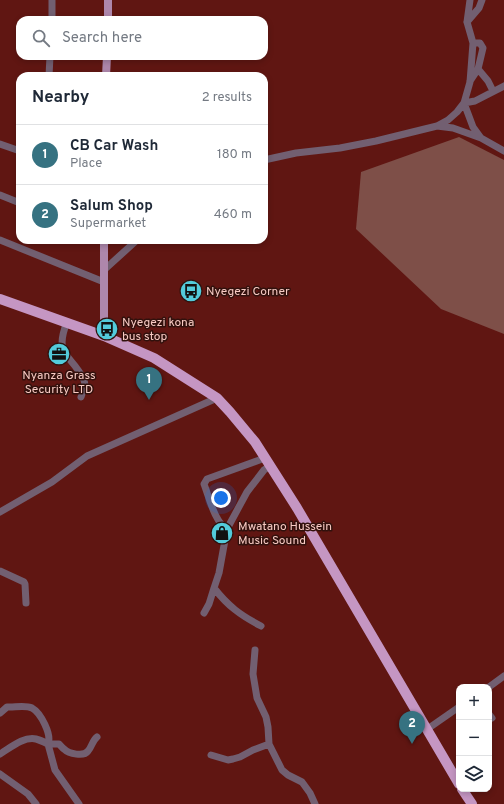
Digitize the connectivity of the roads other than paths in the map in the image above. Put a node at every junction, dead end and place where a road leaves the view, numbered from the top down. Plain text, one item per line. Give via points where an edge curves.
1 (52, 0) edge
2 (108, 0) edge
3 (470, 0) edge
4 (482, 0) edge
5 (52, 16) edge
6 (108, 16) edge
7 (468, 22) junction
8 (473, 43) junction
9 (50, 60) edge
10 (107, 60) edge
11 (478, 69) junction
12 (49, 72) edge
13 (106, 72) edge
14 (470, 82) junction
15 (504, 86) edge
16 (493, 92) junction
17 (464, 103) junction
18 (437, 126) junction
19 (481, 138) junction
20 (0, 144) edge
21 (16, 150) edge
22 (504, 151) edge
23 (268, 159) edge
24 (0, 195) edge
25 (16, 201) edge
26 (0, 240) edge
27 (104, 244) edge
28 (133, 244) edge
29 (104, 270) junction
30 (104, 282) junction
31 (0, 299) edge
32 (68, 322) junction
33 (104, 336) junction
34 (81, 397) dead end
35 (217, 398) junction
36 (267, 462) junction
37 (0, 512) edge
38 (227, 529) junction
39 (0, 571) edge
40 (214, 588) junction
41 (26, 603) dead end
42 (204, 613) dead end
43 (261, 626) dead end
44 (255, 650) dead end
45 (504, 676) edge
46 (492, 684) edge
47 (456, 709) edge
48 (0, 713) edge
49 (426, 730) junction
50 (97, 737) dead end
51 (48, 744) junction
52 (269, 744) junction
53 (0, 754) edge
54 (211, 755) dead end
55 (0, 774) edge
56 (456, 779) edge
57 (464, 792) edge
58 (469, 803) edge
59 (36, 804) edge
60 (79, 804) edge
61 (314, 804) edge

1 - 5 street
2 - 6 main road
3 - 7 street
4 - 7 street
7 - 8 street
8 - 11 street via 480,43 483,48
8 - 14 street
9 - 12 street
10 - 13 main road
11 - 14 street
11 - 16 street
14 - 17 street
15 - 16 street
16 - 17 street via 475,101
17 - 18 street via 448,120
17 - 19 street via 473,127
18 - 19 street via 453,128
18 - 23 street via 362,144
19 - 22 street
20 - 21 street
24 - 25 street
26 - 30 street
27 - 29 main road
28 - 29 street
29 - 30 main road
30 - 33 main road
31 - 32 highway
32 - 33 highway
32 - 34 street via 63,333 63,348 84,380
33 - 35 highway via 154,358
35 - 36 highway via 255,442
35 - 37 street via 87,456 52,482
36 - 38 street
36 - 38 street via 205,481 217,520
36 - 49 highway via 305,521
38 - 40 street
39 - 41 street via 26,584
40 - 42 street
40 - 43 street via 236,612
44 - 52 street via 253,674 257,698 266,717
45 - 46 street
47 - 49 street
48 - 51 street via 6,707 33,709 48,730
49 - 56 highway
50 - 51 street via 85,754 67,751 60,744
51 - 53 street via 37,739 29,739
51 - 60 street via 55,770
52 - 54 street via 228,760
52 - 61 street via 282,770 302,782
55 - 59 street via 28,794
57 - 58 highway

